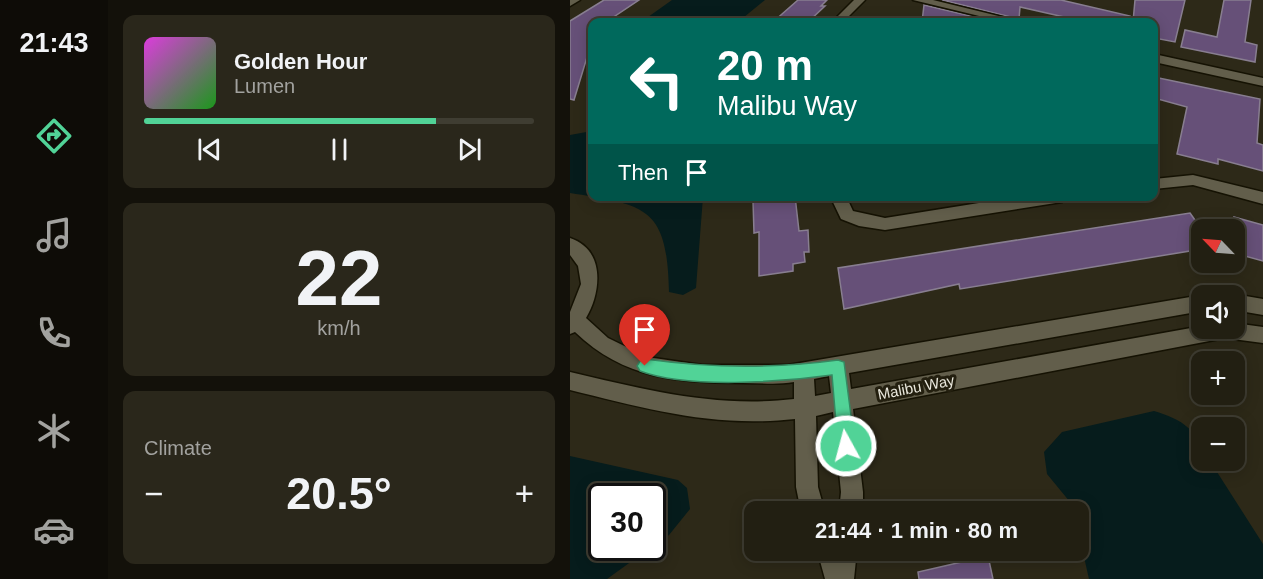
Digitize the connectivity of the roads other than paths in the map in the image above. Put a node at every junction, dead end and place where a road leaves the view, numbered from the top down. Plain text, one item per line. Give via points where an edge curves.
1 (575, 0) edge
2 (860, 0) edge
3 (918, 0) edge
4 (570, 3) edge
5 (841, 18) edge
6 (993, 18) edge
7 (1158, 59) edge
8 (1263, 82) edge
9 (1158, 184) edge
10 (1263, 198) edge
11 (840, 201) edge
12 (1029, 201) edge
13 (570, 245) edge
14 (1245, 304) edge
15 (1191, 305) edge
16 (1263, 307) edge
17 (573, 323) edge
18 (1263, 335) edge
19 (838, 367) junction
20 (804, 372) junction
21 (570, 381) edge
22 (841, 401) junction
23 (803, 408) junction
24 (810, 501) edge
25 (852, 501) edge
26 (833, 561) edge
27 (843, 561) edge
28 (839, 579) edge

1 - 4 street
2 - 5 street
3 - 6 street
7 - 8 street
9 - 10 street via 1192,180
11 - 12 street via 847,215 885,224
13 - 17 street via 580,253 590,275 587,297
14 - 16 street
15 - 19 street
17 - 20 street via 601,344 645,366 702,374
18 - 22 street, Malibu Way via 1225,330
19 - 20 street
19 - 22 street
20 - 23 street
21 - 23 street, Malibu Way via 679,407 759,413
22 - 23 street, Malibu Way
22 - 25 street
23 - 24 street
26 - 28 street
27 - 28 street

